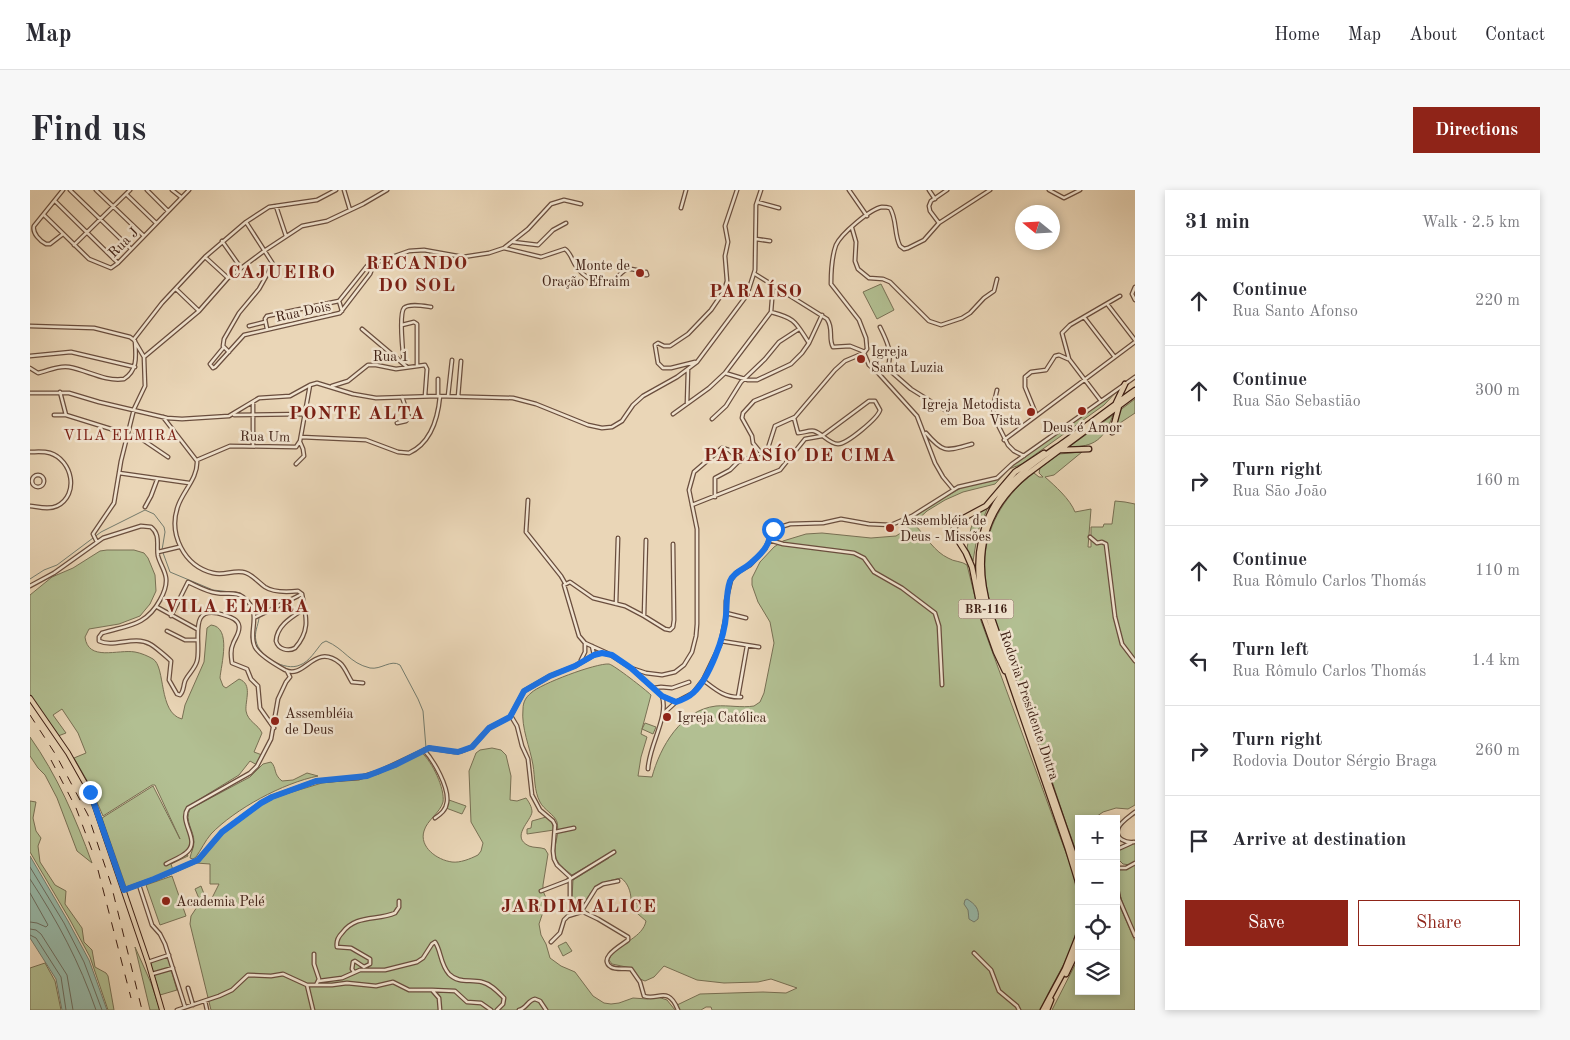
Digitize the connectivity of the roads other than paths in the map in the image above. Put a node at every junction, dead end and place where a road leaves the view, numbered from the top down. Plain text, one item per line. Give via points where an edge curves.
1 (63, 190) edge
2 (70, 190) edge
3 (96, 190) edge
4 (130, 190) edge
5 (147, 190) edge
6 (172, 190) edge
7 (189, 190) edge
8 (336, 190) edge
9 (344, 190) edge
10 (387, 190) edge
11 (686, 190) edge
12 (737, 190) edge
13 (761, 190) edge
14 (849, 190) edge
15 (929, 190) edge
16 (947, 190) edge
17 (990, 190) edge
18 (1049, 190) edge
19 (1080, 190) edge
20 (126, 194) junction
21 (181, 198) junction
22 (935, 199) junction
23 (55, 201) junction
24 (757, 202) junction
25 (581, 204) dead end
26 (276, 206) junction
27 (113, 207) junction
28 (681, 208) dead end
29 (779, 208) dead end
30 (168, 210) junction
31 (350, 210) junction
32 (44, 215) junction
33 (867, 216) junction
34 (101, 219) junction
35 (246, 222) junction
36 (156, 223) junction
37 (566, 223) dead end
38 (939, 223) junction
39 (852, 227) junction
40 (88, 232) junction
41 (63, 234) junction
42 (144, 236) junction
43 (286, 236) junction
44 (756, 239) junction
45 (222, 241) junction
46 (514, 242) junction
47 (770, 242) dead end
48 (74, 245) junction
49 (131, 248) junction
50 (504, 248) junction
51 (264, 251) junction
52 (205, 257) junction
53 (118, 263) junction
54 (374, 264) junction
55 (241, 268) junction
56 (644, 273) dead end
57 (754, 274) junction
58 (228, 278) junction
59 (997, 279) dead end
60 (773, 287) junction
61 (1135, 287) edge
62 (176, 288) junction
63 (1120, 296) dead end
64 (1135, 300) edge
65 (339, 301) junction
66 (1108, 304) junction
67 (431, 307) dead end
68 (199, 311) junction
69 (342, 311) junction
70 (771, 312) junction
71 (822, 316) junction
72 (1084, 317) junction
73 (266, 322) junction
74 (402, 325) junction
75 (30, 326) edge
76 (249, 326) dead end
77 (880, 327) dead end
78 (799, 328) junction
79 (267, 329) junction
80 (362, 329) dead end
81 (134, 340) junction
82 (1135, 341) edge
83 (809, 343) junction
84 (224, 347) junction
85 (229, 352) junction
86 (864, 353) junction
87 (30, 356) edge
88 (1114, 356) junction
89 (144, 357) junction
90 (1069, 359) junction
91 (452, 360) dead end
92 (461, 360) dead end
93 (697, 362) junction
94 (404, 363) junction
95 (417, 366) junction
96 (135, 367) junction
97 (407, 367) junction
98 (30, 368) edge
99 (887, 368) junction
100 (688, 369) junction
101 (725, 373) junction
102 (879, 374) junction
103 (1135, 377) edge
104 (438, 379) dead end
105 (744, 379) junction
106 (1085, 379) junction
107 (1125, 384) junction
108 (310, 385) junction
109 (330, 386) junction
110 (790, 386) dead end
111 (997, 390) dead end
112 (1135, 390) edge
113 (60, 392) junction
114 (30, 393) edge
115 (1135, 394) edge
116 (425, 396) junction
117 (439, 396) junction
118 (448, 396) junction
119 (402, 397) junction
120 (458, 397) junction
121 (1101, 401) junction
122 (253, 402) junction
123 (687, 404) junction
124 (1117, 405) junction
125 (134, 409) junction
126 (948, 412) dead end
127 (254, 414) junction
128 (304, 414) junction
129 (673, 414) dead end
130 (1036, 414) junction
131 (54, 415) dead end
132 (66, 415) junction
133 (232, 415) junction
134 (163, 416) junction
135 (712, 418) dead end
136 (794, 418) junction
137 (396, 423) dead end
138 (924, 430) junction
139 (1112, 432) dead end
140 (1077, 433) junction
141 (128, 434) junction
142 (822, 436) junction
143 (301, 437) junction
144 (1004, 440) junction
145 (300, 442) junction
146 (972, 444) dead end
147 (253, 446) junction
148 (1089, 449) dead end
149 (1059, 450) junction
150 (30, 452) edge
151 (762, 454) junction
152 (168, 456) dead end
153 (1024, 456) junction
154 (197, 460) junction
155 (740, 461) junction
156 (296, 464) dead end
157 (119, 474) junction
158 (157, 480) junction
159 (31, 481) edge
160 (190, 484) junction
161 (953, 490) junction
162 (715, 496) junction
163 (528, 500) dead end
164 (692, 505) junction
165 (30, 506) edge
166 (145, 507) dead end
167 (771, 530) junction
168 (766, 532) dead end
169 (1090, 537) dead end
170 (618, 538) dead end
171 (646, 540) dead end
172 (769, 540) junction
173 (97, 542) junction
174 (674, 544) dead end
175 (179, 547) junction
176 (158, 552) junction
177 (565, 584) junction
178 (30, 586) edge
179 (302, 594) junction
180 (616, 604) junction
181 (157, 606) junction
182 (304, 609) junction
183 (726, 613) junction
184 (171, 616) junction
185 (644, 616) junction
186 (254, 618) junction
187 (746, 618) dead end
188 (197, 629) junction
189 (166, 631) dead end
190 (197, 640) junction
191 (721, 641) junction
192 (585, 643) junction
193 (592, 646) junction
194 (747, 646) junction
195 (759, 647) dead end
196 (585, 652) junction
197 (608, 654) junction
198 (594, 655) junction
199 (588, 657) junction
200 (1135, 661) edge
201 (578, 664) junction
202 (631, 668) junction
203 (287, 671) junction
204 (295, 671) junction
205 (289, 678) junction
206 (1010, 679) junction
207 (703, 680) junction
208 (363, 682) dead end
209 (689, 682) dead end
210 (942, 685) dead end
211 (654, 688) junction
212 (179, 695) junction
213 (662, 696) junction
214 (30, 698) edge
215 (180, 700) dead end
216 (676, 702) junction
217 (664, 713) junction
218 (511, 716) junction
219 (274, 728) junction
220 (424, 750) junction
221 (648, 769) dead end
222 (1135, 812) edge
223 (435, 818) dead end
224 (574, 828) dead end
225 (556, 832) junction
226 (1134, 842) edge
227 (1120, 848) edge
228 (614, 852) dead end
229 (1076, 860) edge
230 (1135, 863) edge
231 (1120, 868) edge
232 (169, 872) junction
233 (1075, 872) edge
234 (570, 880) junction
235 (618, 880) dead end
236 (139, 885) junction
237 (124, 890) junction
238 (541, 891) dead end
239 (399, 901) dead end
240 (1120, 901) edge
241 (581, 912) junction
242 (1135, 936) edge
243 (551, 942) dead end
244 (1075, 945) edge
245 (1077, 950) edge
246 (974, 952) dead end
247 (314, 954) dead end
248 (169, 955) junction
249 (148, 962) junction
250 (173, 968) junction
251 (354, 972) junction
252 (152, 974) junction
253 (319, 981) junction
254 (307, 985) junction
255 (316, 985) junction
256 (188, 988) dead end
257 (432, 990) junction
258 (206, 1000) junction
259 (193, 1005) junction
260 (185, 1007) junction
261 (162, 1010) edge
262 (177, 1010) edge
263 (207, 1010) edge
264 (313, 1010) edge
265 (440, 1010) edge
266 (491, 1010) edge
267 (497, 1010) edge
268 (519, 1010) edge
269 (546, 1010) edge
270 (678, 1010) edge
271 (1019, 1010) edge
272 (1044, 1010) edge

1 - 23 street
2 - 34 street
3 - 27 street
4 - 20 street
5 - 30 street
6 - 21 street
7 - 21 street, Rua J
8 - 26 street via 316,200
9 - 31 street
10 - 31 street
11 - 28 street
12 - 93 street via 725,226 728,242 724,292 688,334 670,346 655,345 658,363 663,368
13 - 24 street
14 - 33 street
15 - 22 street
16 - 22 street
17 - 38 street
18 - 19 street via 1064,198
20 - 27 street
20 - 36 street
21 - 30 street, Rua J
22 - 38 street via 929,208
23 - 32 street
23 - 40 street
24 - 29 street
24 - 44 street
25 - 46 street via 564,200 549,206
26 - 35 street
26 - 43 street
27 - 34 street
27 - 42 street
30 - 36 street, Rua J
31 - 43 street via 327,221 302,226
32 - 41 street, Rua J
32 - 41 street via 34,226 34,233 46,244
33 - 38 street via 879,208 890,208 897,240 904,249 924,240
33 - 39 street
34 - 40 street
34 - 49 street
35 - 45 street
35 - 51 street
36 - 42 street, Rua J
37 - 46 street via 538,244
39 - 59 street via 858,269 869,278 890,282 934,324 949,323 970,313 994,291
39 - 86 street via 836,246 831,284 861,324 867,344
40 - 48 street
40 - 53 street
41 - 48 street, Rua J
42 - 49 street, Rua J
43 - 51 street
44 - 47 street
44 - 57 street
45 - 52 street
45 - 55 street
46 - 50 street
48 - 53 street, Rua J via 93,261 111,268
49 - 53 street, Rua J
50 - 54 street via 463,257 416,250
50 - 56 street via 541,258 565,249 581,271 605,286 611,285 619,274 629,269
51 - 55 street
51 - 84 street via 273,267 238,313 224,339
52 - 58 street
52 - 62 street
54 - 65 street via 366,267
54 - 69 street, Rua Dois
55 - 58 street
57 - 60 street
57 - 93 street via 744,300
58 - 68 street
60 - 70 street
60 - 71 street
61 - 64 street via 1132,294
62 - 68 street
62 - 81 street
63 - 66 street
65 - 69 street
65 - 73 street via 268,316
66 - 72 street
66 - 82 street
67 - 74 street via 406,307 402,311
68 - 89 street
69 - 79 street, Rua Dois via 335,316
70 - 78 street via 791,318
70 - 101 street
71 - 83 street
71 - 86 street via 830,325 832,346 850,346
72 - 88 street
72 - 90 street via 1062,333
73 - 76 street
73 - 79 street
74 - 94 street
74 - 95 street via 417,324
75 - 81 street via 94,328
77 - 99 street via 888,348
78 - 83 street
78 - 105 street via 779,342
79 - 85 street, Rua Dois via 246,334
80 - 94 street
81 - 89 street
81 - 96 street
82 - 88 street
83 - 105 street via 788,366 755,380
84 - 85 street
84 - 85 street via 210,366 215,368
86 - 102 street via 869,365
86 - 136 street via 839,366
87 - 96 street via 71,352
88 - 106 street
89 - 125 street via 145,386
90 - 106 street
90 - 130 street via 1055,356 1046,370 1026,375 1025,387
91 - 118 street
92 - 120 street
93 - 100 street
94 - 97 street
95 - 97 street, Rua 1
95 - 116 street, Rua 1 via 427,367
96 - 98 street via 127,377 120,379 67,366 38,373
97 - 109 street, Rua 1 via 368,365 348,381
99 - 102 street
99 - 126 street via 911,389
100 - 120 street via 643,396 618,425 609,427 595,427 520,400
100 - 123 street
101 - 105 street
101 - 123 street
102 - 138 street via 917,416
103 - 107 street
104 - 117 street, Rua Um
105 - 135 street via 726,406
106 - 121 street
106 - 130 street
107 - 121 street
107 - 124 highway
108 - 109 street
108 - 122 street via 290,396 267,397
108 - 128 street
109 - 119 street via 369,397
110 - 151 street via 754,401 742,413 753,443
111 - 144 street via 992,407
112 - 124 highway, Rodovia Presidente Dutra / BR-116
113 - 114 street
113 - 125 street
113 - 132 street
115 - 124 highway, Rodovia Presidente Dutra / BR-116
116 - 117 street
116 - 119 street
117 - 118 street
117 - 143 street, Rua Um via 438,414 431,432 409,453 363,440
118 - 120 street
119 - 137 street via 409,417 405,422
121 - 153 street
122 - 127 street
122 - 133 street
123 - 129 street
124 - 139 highway
124 - 140 highway, Rodovia Presidente Dutra / BR-116
124 - 149 highway, Rodovia Presidente Dutra / BR-116
125 - 134 street
125 - 141 street
127 - 128 street
127 - 133 street
127 - 147 street
128 - 143 street
130 - 144 street
131 - 132 street
132 - 141 street
133 - 134 street via 182,420
134 - 154 street
136 - 142 street via 798,433 812,431
136 - 151 street via 775,426 770,447
138 - 146 street via 943,449
138 - 161 street via 936,463
140 - 206 highway, Rodovia Presidente Dutra / BR-116 via 1009,485 993,508 983,532 978,558 979,587
140 - 206 highway via 1015,472 986,506 960,520 954,528 954,534 972,567 980,607
141 - 152 street via 143,439
141 - 157 street
142 - 142 street via 835,444 844,443 876,418 880,411 878,405 874,400 869,401
142 - 162 street via 803,441 778,471
143 - 145 street, Rua Um
144 - 153 street
145 - 147 street, Rua Um via 294,447
145 - 156 street via 304,456
147 - 154 street, Rua Um via 225,447
148 - 149 highway
149 - 229 highway, Rodovia Presidente Dutra / BR-116 via 1020,479 1003,499 985,538 982,576 989,610
150 - 165 street via 50,453 58,457 70,473 72,483 65,500 57,506
151 - 155 street
153 - 161 street via 997,478
154 - 160 street
155 - 162 street via 715,478
155 - 164 street via 722,448 695,471 689,490
157 - 158 street
157 - 173 street via 113,505 93,536
158 - 160 street
158 - 166 street
159 - 159 street via 39,475 43,476 44,482 39,487
160 - 175 street via 176,512
161 - 167 street via 891,525 841,519 790,524
162 - 164 street
163 - 177 street via 526,532
164 - 202 street via 698,549 698,617 692,652 681,668 671,673 655,675
167 - 168 street
167 - 172 street
169 - 200 street via 1097,543 1106,544 1115,617 1122,644
170 - 180 street
171 - 185 street
172 - 183 street via 752,563 733,577 726,598
172 - 210 street via 861,555 874,572 935,613 939,626
173 - 176 street via 147,526 157,534
173 - 178 street via 61,569
174 - 185 street via 673,627 664,629
175 - 176 street
175 - 179 street via 193,564 207,572 221,575 245,572 269,589
176 - 181 street via 166,584
177 - 180 street via 570,582 593,598
177 - 192 street via 576,632
179 - 182 street
179 - 186 street
180 - 185 street
181 - 184 street
181 - 212 street via 142,622 102,634 99,640 151,644 171,661 170,682
182 - 182 street via 307,624 302,637 294,649 282,648 276,641 280,629
183 - 187 street
183 - 191 street
184 - 186 street via 188,582 214,593 240,596 252,609
184 - 188 street
186 - 203 street via 255,646
188 - 190 street
188 - 219 street via 200,619 208,612 236,621 239,629 232,647 232,662 244,666 258,686 260,708
189 - 190 street via 185,640
190 - 212 street via 197,661 186,679 183,693
191 - 194 street
191 - 207 street
192 - 193 street
192 - 196 street
193 - 197 street
193 - 198 street
194 - 195 street
194 - 207 street via 739,697 723,695
196 - 199 street
196 - 201 street
197 - 198 street
197 - 202 street
198 - 199 street
199 - 201 street
201 - 218 street via 524,691
202 - 211 street
203 - 204 street
203 - 205 street
204 - 205 street
204 - 208 street via 317,657 325,656 340,663 352,682
205 - 219 street via 278,699
206 - 233 highway, Rodovia Presidente Dutra / BR-116
207 - 216 street via 693,693
209 - 211 street via 672,688
211 - 213 street
212 - 215 street
213 - 216 street
213 - 217 street
214 - 237 main road via 90,792
216 - 217 street
217 - 221 street via 648,755
218 - 220 street via 489,728 464,751
218 - 225 street via 528,759 532,795 540,810 553,821
219 - 232 street via 268,746 253,771 187,810 185,817 191,847 167,865
220 - 223 street via 436,767 446,795 445,808
220 - 232 street via 367,776 316,781 272,797 222,832 198,860
222 - 226 street via 1118,830 1124,841
224 - 225 street
225 - 234 street via 554,859
226 - 227 street
228 - 234 street
230 - 231 street
232 - 236 street
234 - 238 street
234 - 241 street via 572,906
235 - 241 street via 596,888
236 - 237 street
236 - 248 street via 152,925 162,937
237 - 249 main road
239 - 251 street via 395,914 354,922 338,938 337,947 351,948 370,960 370,964 364,967 353,962
240 - 242 street
241 - 243 street via 564,920 560,934
241 - 270 street via 627,937 628,940 609,954 608,964 613,968 632,970 644,996 666,996
244 - 272 highway
245 - 272 highway
246 - 271 street via 991,970 999,991
247 - 253 street
248 - 249 street
248 - 250 street
249 - 252 main road
250 - 252 street
250 - 260 street
251 - 253 street via 342,978
251 - 267 street via 384,970 417,962 435,942 441,961 451,975 464,981 483,982 504,998
252 - 261 main road
253 - 255 street
254 - 255 street
254 - 258 street via 283,974 249,974 234,988
254 - 264 street
255 - 257 street via 347,983 376,986 393,982 409,990
256 - 259 street
257 - 265 street via 438,998
257 - 266 street via 454,991 466,1002 481,1003
258 - 259 street
258 - 263 street
259 - 260 street
260 - 262 street
268 - 269 street via 536,999

